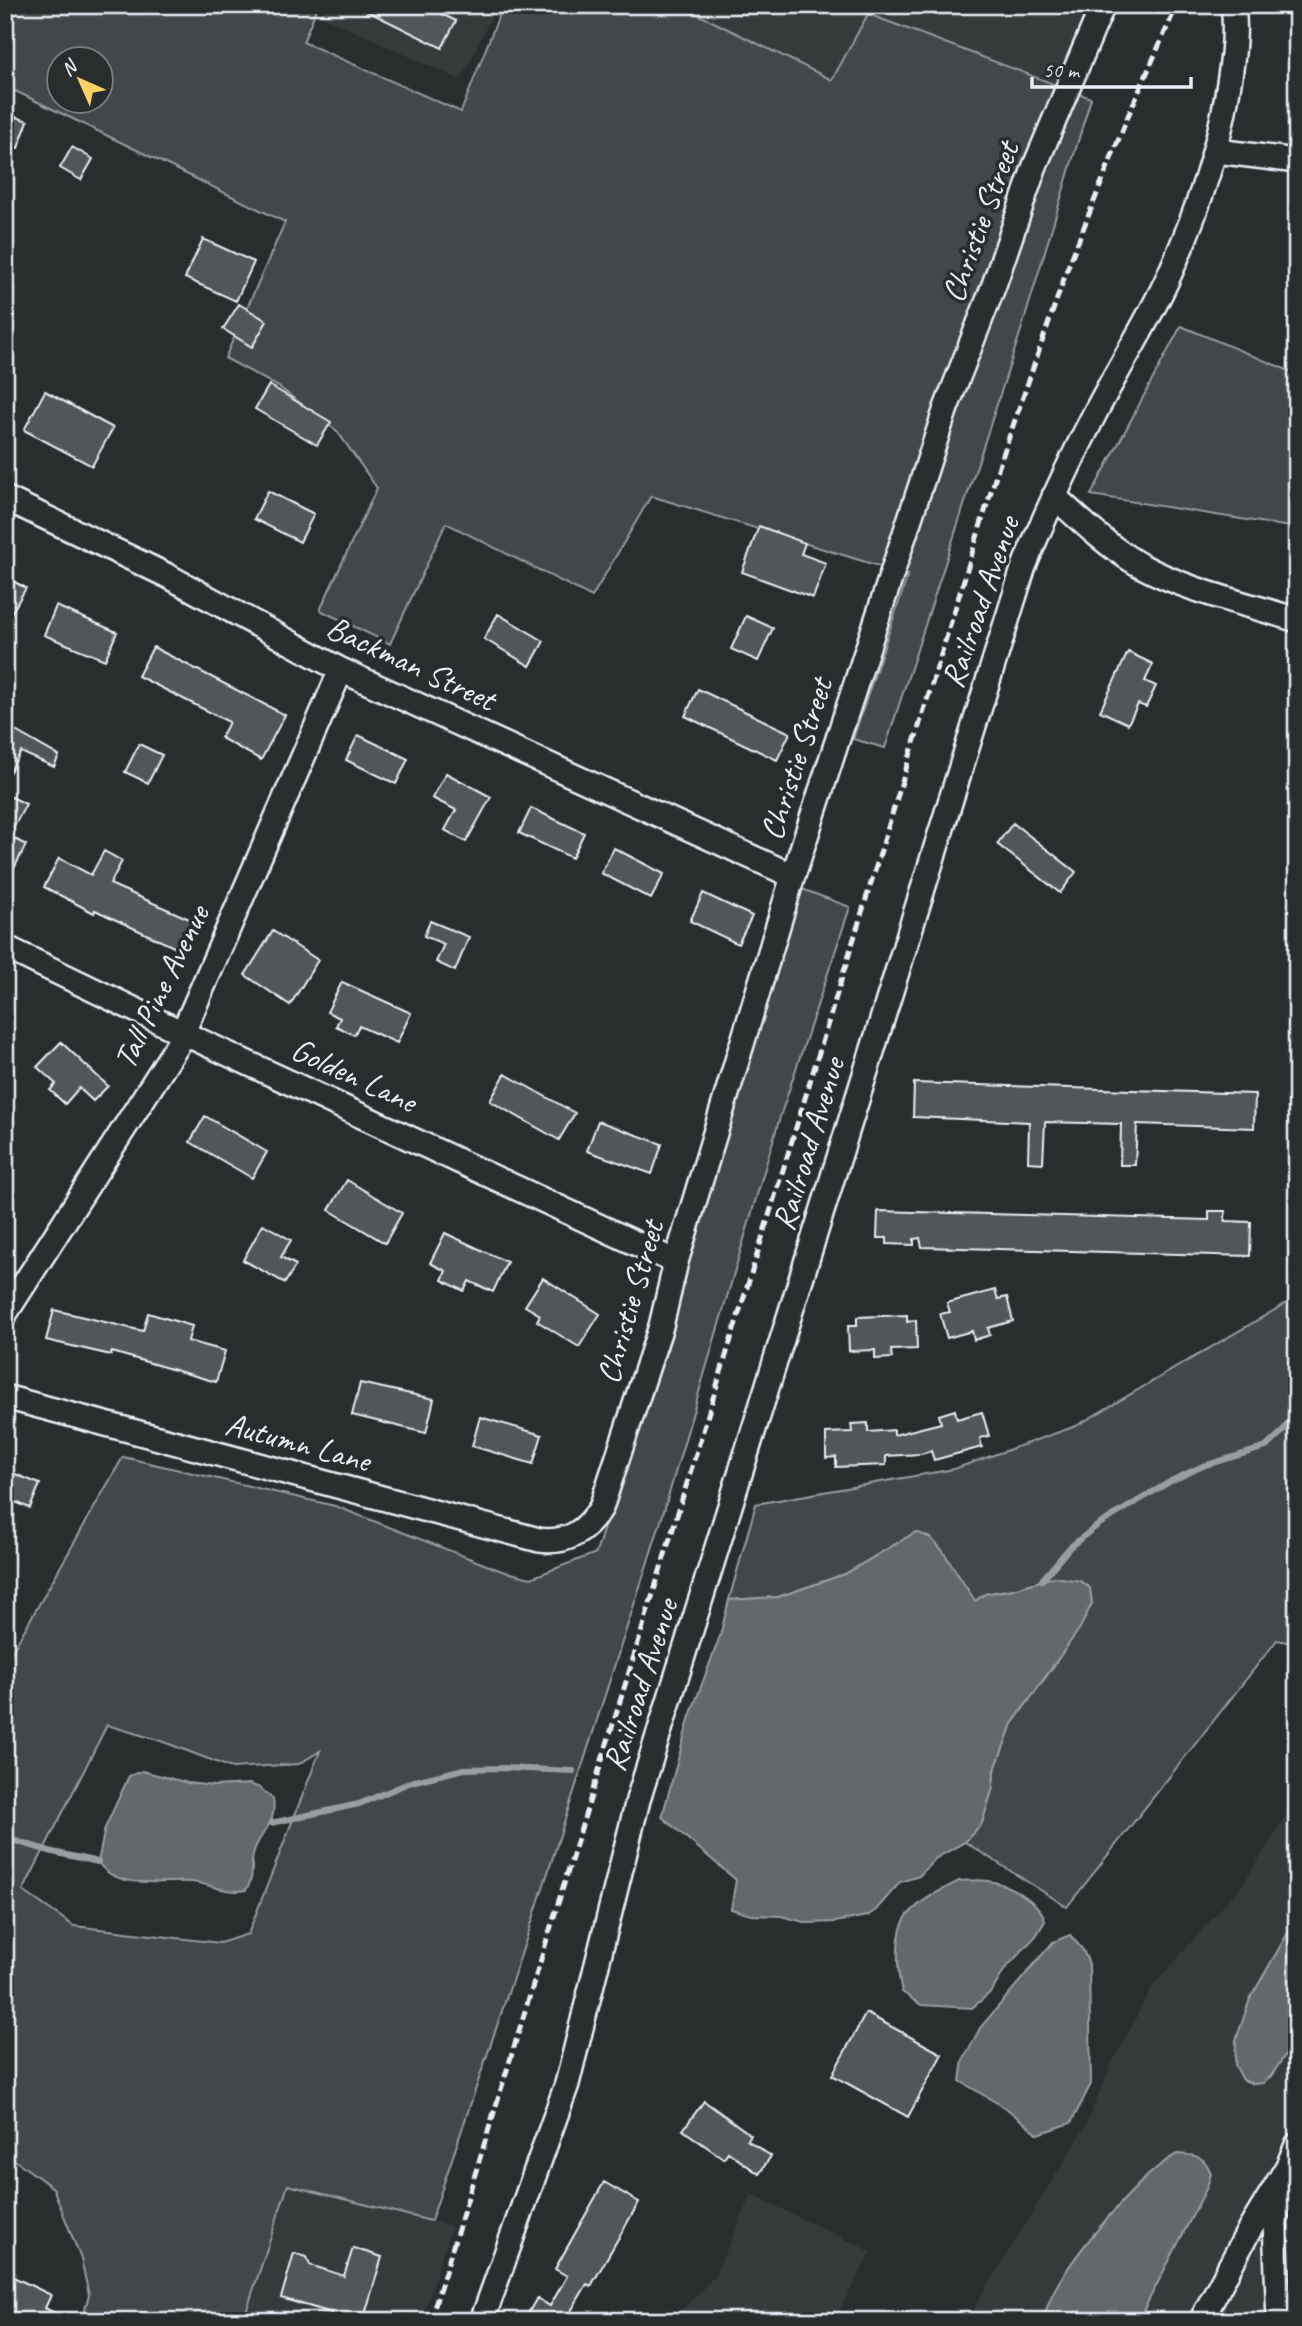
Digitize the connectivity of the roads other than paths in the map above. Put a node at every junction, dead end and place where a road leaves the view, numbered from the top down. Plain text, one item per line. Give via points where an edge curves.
1 (1103, 5) edge
2 (1233, 5) edge
3 (1216, 151) junction
4 (1297, 161) edge
5 (1054, 496) junction
6 (5, 498) edge
7 (1297, 620) edge
8 (341, 670) junction
9 (793, 876) junction
10 (5, 947) edge
11 (183, 1033) junction
12 (676, 1262) junction
13 (5, 1314) edge
14 (5, 1397) edge
15 (574, 1536) joint
16 (1292, 2155) edge
17 (482, 2321) edge
18 (1201, 2321) edge
19 (1279, 2321) edge

1 - 9 street, Christie Street via 1034,168 946,408
2 - 3 street, Railroad Avenue via 1234,43
3 - 4 street
3 - 5 street, Railroad Avenue via 1166,281
5 - 7 street via 1137,564
5 - 17 street, Railroad Avenue via 1002,632 638,1800 566,2084
6 - 8 street, Backman Street via 166,575
8 - 9 street, Backman Street
8 - 11 street, Tall Pine Avenue
9 - 12 street, Christie Street
10 - 11 street, Golden Lane
11 - 12 street, Golden Lane
11 - 13 street, Tall Pine Avenue
12 - 15 street, Christie Street via 661,1326 601,1508
14 - 15 street, Autumn Lane via 539,1540
16 - 18 street
16 - 19 street via 1275,2223

